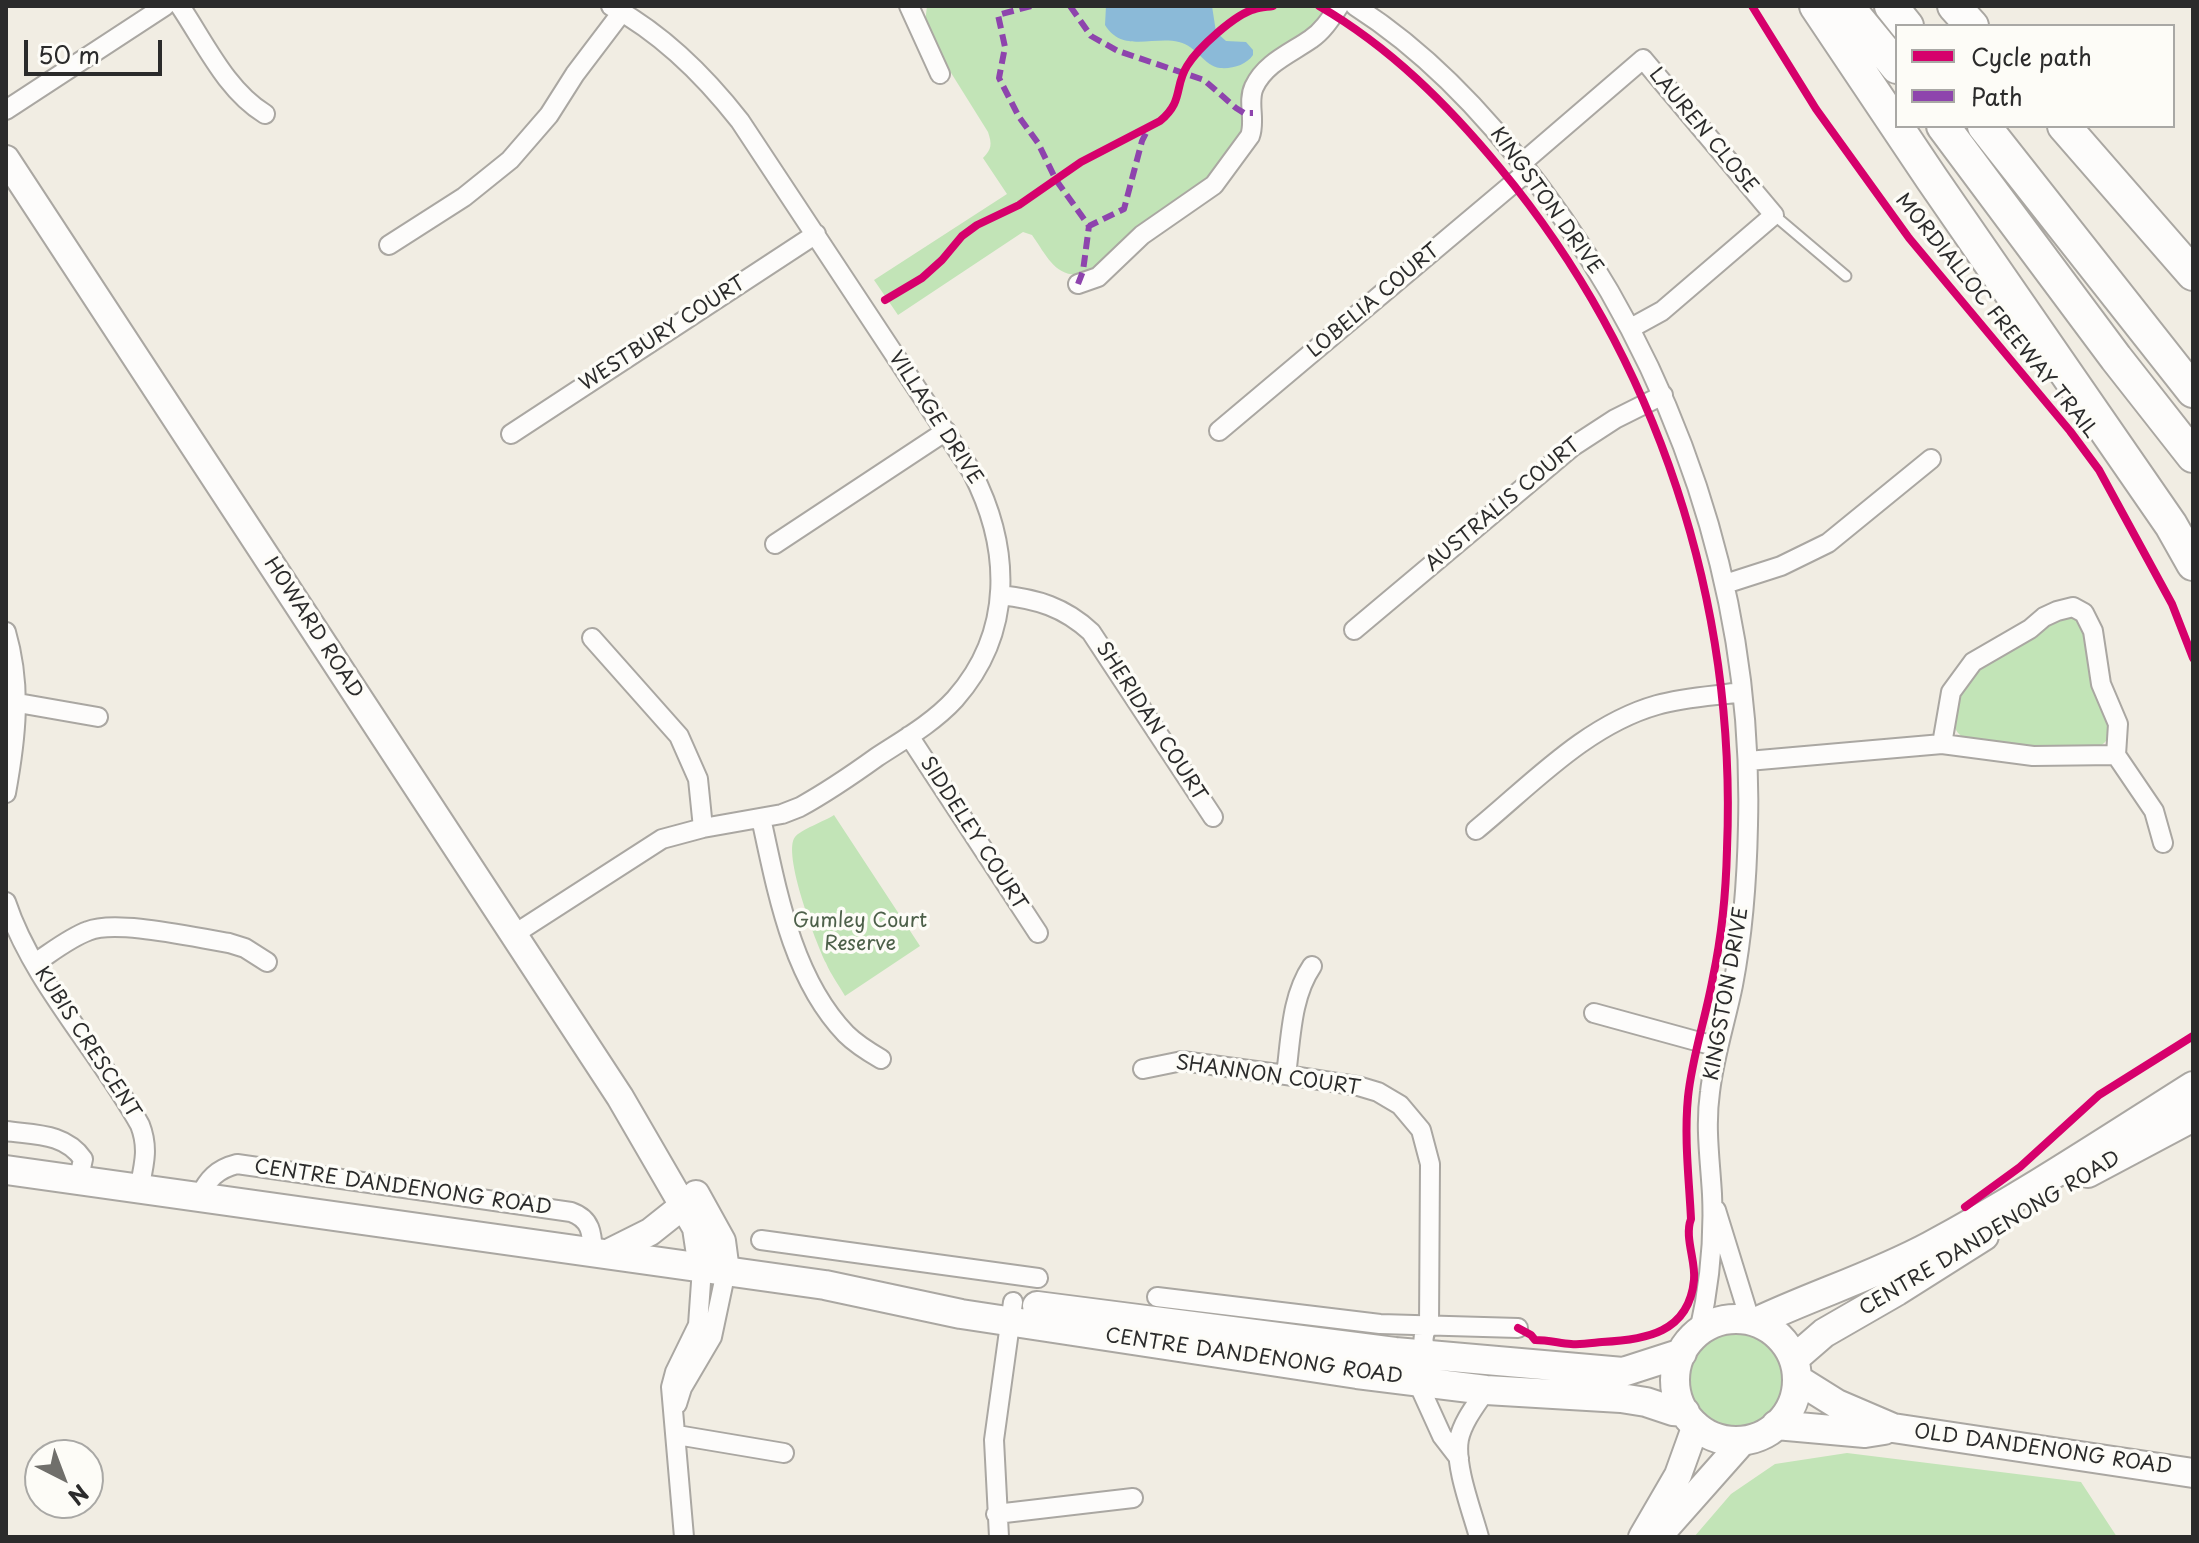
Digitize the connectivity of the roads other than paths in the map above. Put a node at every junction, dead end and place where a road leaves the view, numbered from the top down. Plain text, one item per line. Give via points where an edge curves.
1 (165, 6) edge
2 (180, 6) edge
3 (909, 6) edge
4 (1339, 6) edge
5 (1816, 6) edge
6 (1847, 6) edge
7 (1891, 6) edge
8 (1954, 6) edge
9 (617, 9) edge
10 (1366, 9) edge
11 (1905, 24) edge
12 (1970, 24) edge
13 (1895, 65) edge
14 (940, 74) dead end
15 (6, 110) edge
16 (265, 114) dead end
17 (1895, 121) edge
18 (1899, 128) edge
19 (1944, 128) edge
20 (1986, 128) edge
21 (2066, 128) edge
22 (6, 159) edge
23 (1525, 167) junction
24 (1774, 215) junction
25 (816, 234) junction
26 (389, 245) dead end
27 (2193, 274) edge
28 (1846, 276) dead end
29 (1078, 284) dead end
30 (1631, 328) junction
31 (2193, 391) edge
32 (1663, 395) junction
33 (946, 431) junction
34 (1219, 431) dead end
35 (511, 434) dead end
36 (2193, 456) edge
37 (1931, 459) dead end
38 (775, 544) dead end
39 (2193, 564) edge
40 (1725, 584) junction
41 (1000, 595) junction
42 (1354, 630) dead end
43 (6, 632) edge
44 (592, 638) dead end
45 (1742, 692) junction
46 (18, 703) junction
47 (98, 717) dead end
48 (909, 736) junction
49 (1942, 744) junction
50 (2116, 755) junction
51 (1748, 761) junction
52 (8, 767) edge
53 (6, 793) edge
54 (1213, 817) dead end
55 (761, 818) junction
56 (703, 828) junction
57 (1476, 830) dead end
58 (2163, 843) dead end
59 (6, 902) edge
60 (1038, 933) dead end
61 (513, 935) junction
62 (267, 962) dead end
63 (35, 963) junction
64 (1312, 966) dead end
65 (1594, 1013) dead end
66 (1718, 1047) junction
67 (881, 1059) dead end
68 (1143, 1069) dead end
69 (1286, 1075) junction
70 (2193, 1086) edge
71 (620, 1097) junction
72 (2193, 1117) edge
73 (6, 1131) edge
74 (6, 1170) edge
75 (79, 1178) junction
76 (139, 1189) junction
77 (1712, 1195) junction
78 (684, 1205) junction
79 (761, 1240) dead end
80 (831, 1250) junction
81 (599, 1253) junction
82 (714, 1270) junction
83 (1038, 1278) dead end
84 (825, 1285) junction
85 (1157, 1297) dead end
86 (1012, 1312) junction
87 (1753, 1321) junction
88 (1518, 1328) dead end
89 (1428, 1340) junction
90 (1690, 1342) junction
91 (1795, 1369) junction
92 (1417, 1381) junction
93 (1477, 1389) junction
94 (1690, 1418) junction
95 (1776, 1425) junction
96 (1893, 1428) junction
97 (677, 1435) junction
98 (1744, 1440) junction
99 (784, 1453) dead end
100 (1459, 1458) junction
101 (2193, 1473) edge
102 (1133, 1498) dead end
103 (996, 1514) junction
104 (684, 1537) edge
105 (999, 1537) edge
106 (1479, 1537) edge
107 (1642, 1537) edge
108 (1658, 1537) edge

1 - 15 street
2 - 16 street via 233,87
3 - 14 street
4 - 29 street via 1319,33 1279,59 1257,82 1250,136 1214,185 1142,235 1098,277
5 - 17 highway
6 - 13 highway
7 - 11 highway
8 - 12 highway
9 - 25 street, VILLAGE DRIVE via 673,48 719,94
9 - 26 street via 549,115 510,160
10 - 23 street, KINGSTON DRIVE via 1442,74
18 - 39 highway
19 - 36 highway
20 - 31 highway
21 - 27 highway
22 - 61 main road, HOWARD ROAD
23 - 24 street, LAUREN CLOSE via 1643,59
23 - 30 street, KINGSTON DRIVE via 1577,238
23 - 34 street, LOBELIA COURT
24 - 28 lane, LAUREN CLOSE
24 - 30 street via 1662,311
25 - 33 street, VILLAGE DRIVE
25 - 35 street, WESTBURY COURT
30 - 32 street, KINGSTON DRIVE
32 - 40 street, KINGSTON DRIVE via 1703,503
32 - 42 street, AUSTRALIS COURT via 1572,447
33 - 38 street
33 - 41 street, VILLAGE DRIVE via 979,484 996,531
37 - 40 street via 1828,543
40 - 45 street, KINGSTON DRIVE
41 - 48 street, VILLAGE DRIVE via 994,630 968,682
41 - 54 street, SHERIDAN COURT via 1064,610 1091,632
43 - 46 street
44 - 56 street via 679,736 698,779
45 - 51 street, KINGSTON DRIVE
45 - 57 street via 1657,705 1609,726
46 - 47 street
46 - 52 street
48 - 55 street, VILLAGE DRIVE via 819,797
48 - 60 street, SIDDELEY COURT
49 - 50 street via 2033,756
49 - 50 street via 1951,692 1973,662 2044,617 2073,607 2084,613 2093,631 2101,684 2118,724
49 - 51 street
50 - 58 street via 2154,811
51 - 66 street, KINGSTON DRIVE via 1746,875 1733,982
52 - 53 street
55 - 56 street, VILLAGE DRIVE
55 - 67 street via 781,906 804,969 846,1034
56 - 61 street, VILLAGE DRIVE via 649,846
59 - 63 street, KUBIS CRESCENT
61 - 71 main road, HOWARD ROAD
62 - 63 street via 229,943 110,927 89,930
63 - 76 street, KUBIS CRESCENT via 140,1125 146,1153
64 - 69 street via 1297,998
65 - 66 street
66 - 77 street, KINGSTON DRIVE via 1706,1126
68 - 69 street, SHANNON COURT via 1182,1061
69 - 89 street, SHANNON COURT via 1378,1092 1400,1105 1421,1130 1430,1164
70 - 87 main road, CENTRE DANDENONG ROAD via 1931,1245
71 - 78 main road, HOWARD ROAD
71 - 82 main road, HOWARD ROAD via 664,1148 712,1220 725,1247
72 - 91 main road, CENTRE DANDENONG ROAD via 2102,1165 1824,1333
73 - 75 street via 61,1138 83,1159
74 - 75 main road, CENTRE DANDENONG ROAD
75 - 76 main road, CENTRE DANDENONG ROAD
76 - 81 main road, CENTRE DANDENONG ROAD
77 - 87 street, KINGSTON DRIVE
77 - 90 street, KINGSTON DRIVE via 1708,1276
78 - 81 main road via 650,1232
78 - 82 main road, HOWARD ROAD
79 - 80 street
80 - 83 street
80 - 84 street
81 - 82 main road, CENTRE DANDENONG ROAD
82 - 84 main road, CENTRE DANDENONG ROAD
82 - 97 street via 712,1337 682,1388 675,1410
84 - 86 main road, CENTRE DANDENONG ROAD via 956,1294
85 - 89 street, CENTRE DANDENONG ROAD via 1380,1324
86 - 89 main road, CENTRE DANDENONG ROAD via 1199,1325 1298,1341
86 - 92 main road, CENTRE DANDENONG ROAD
86 - 103 street via 994,1440
87 - 90 main road via 1723,1320
87 - 91 main road via 1782,1339
88 - 89 street, CENTRE DANDENONG ROAD
89 - 90 main road, CENTRE DANDENONG ROAD via 1469,1358 1623,1372
89 - 93 street via 1446,1374
90 - 94 main road via 1676,1383
91 - 95 main road via 1790,1409
91 - 96 main road, OLD DANDENONG ROAD via 1837,1404
92 - 93 main road, CENTRE DANDENONG ROAD
92 - 100 street via 1442,1436
93 - 94 main road, CENTRE DANDENONG ROAD via 1621,1398
93 - 100 street via 1459,1440
94 - 98 main road via 1715,1436
94 - 107 main road via 1678,1475
95 - 96 main road, OLD DANDENONG ROAD via 1865,1433
95 - 98 main road
96 - 101 main road, OLD DANDENONG ROAD
97 - 99 street
97 - 104 street
98 - 108 main road
100 - 106 street
102 - 103 street
103 - 105 street

